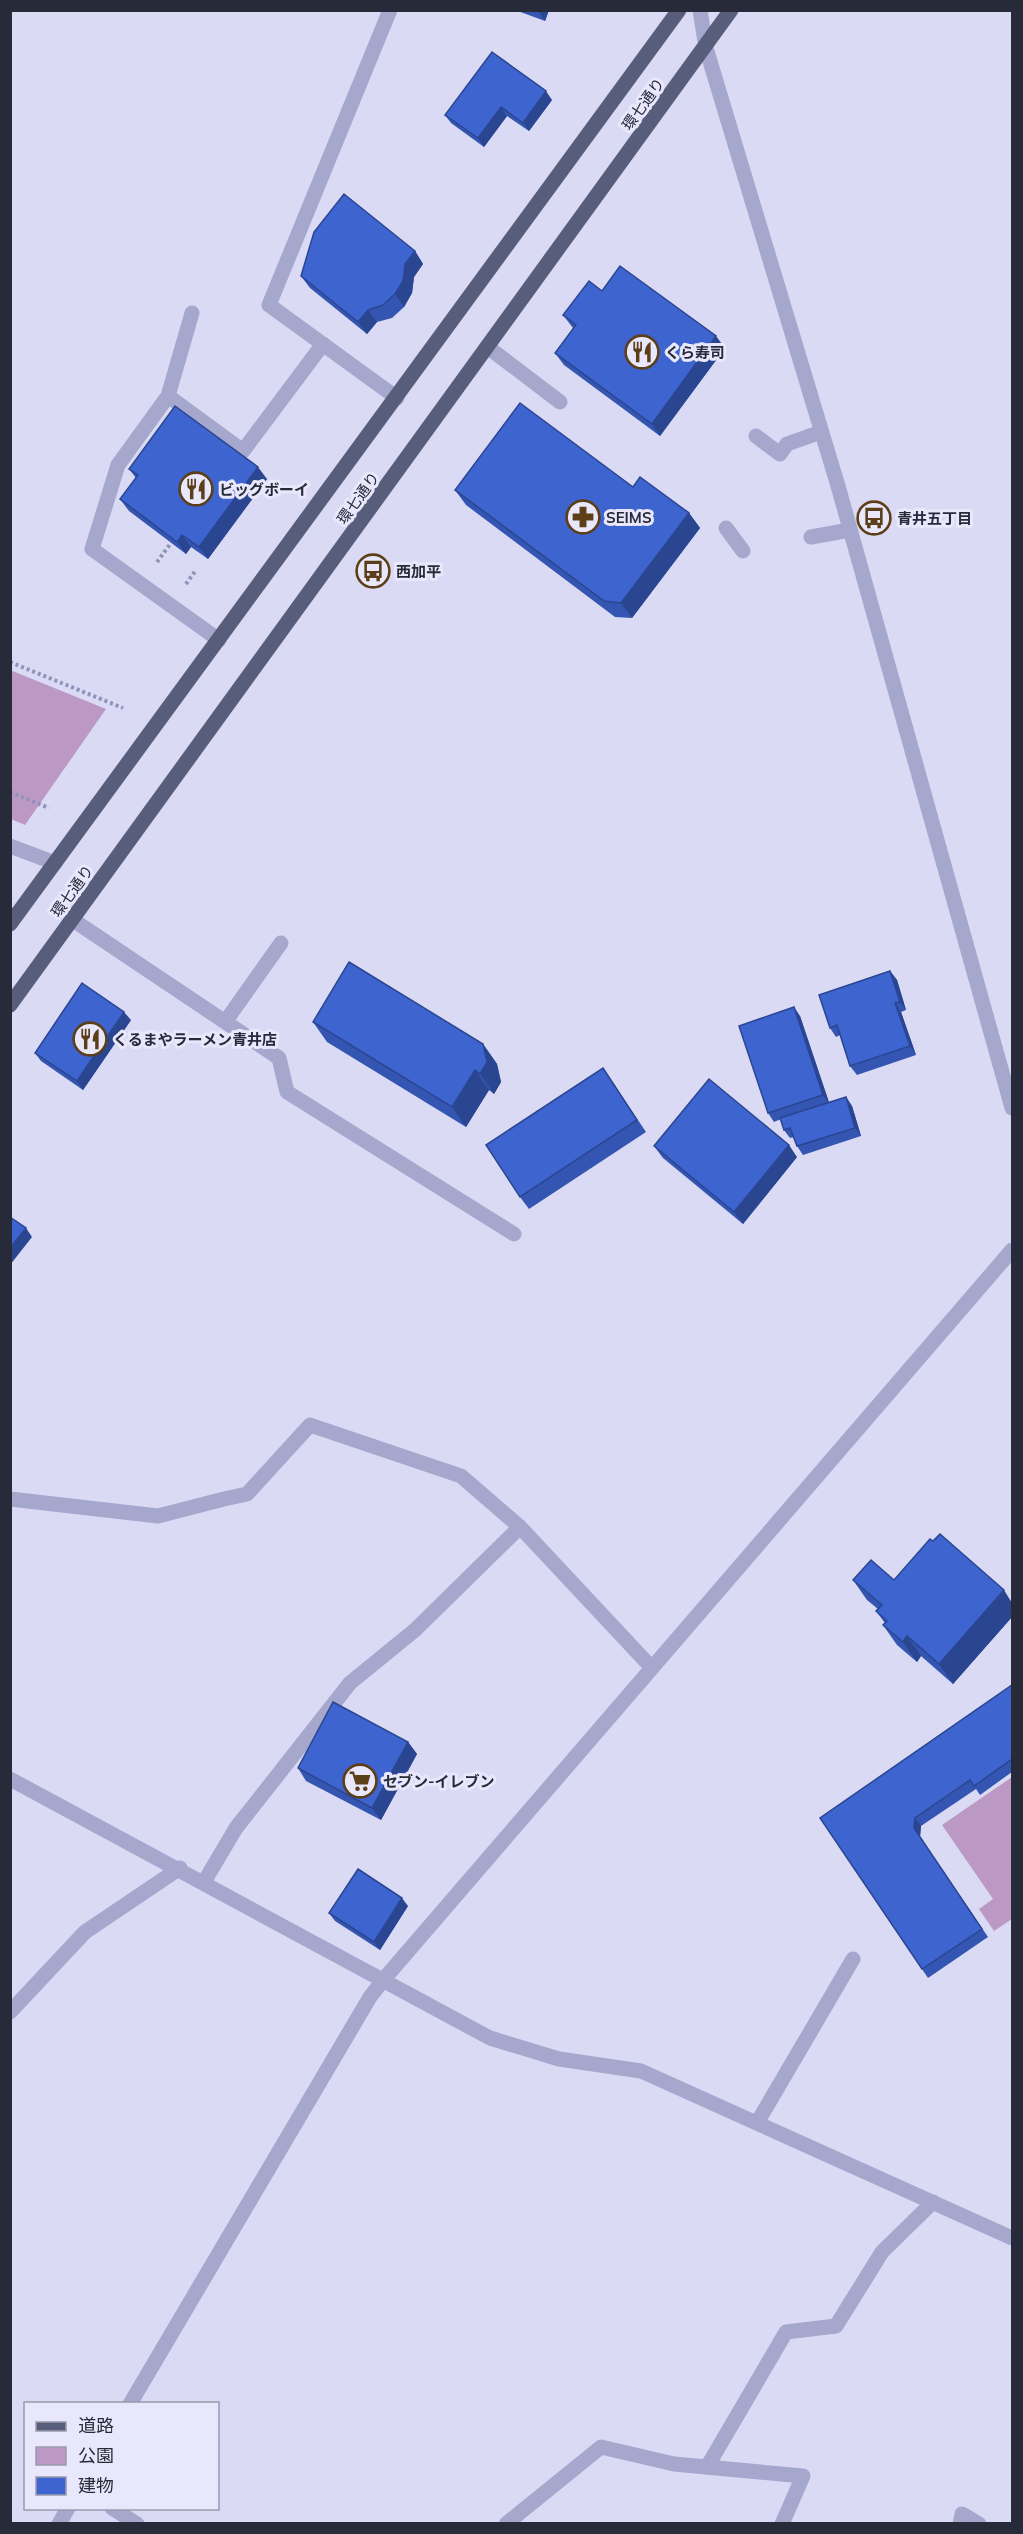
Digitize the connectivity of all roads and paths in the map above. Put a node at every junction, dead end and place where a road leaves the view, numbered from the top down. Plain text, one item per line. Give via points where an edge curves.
1 (390, 10) edge
2 (679, 10) edge
3 (700, 10) edge
4 (731, 10) edge
5 (706, 48) junction
6 (192, 313) dead end
7 (323, 344) junction
8 (489, 348) junction
9 (168, 396) junction
10 (397, 398) junction
11 (560, 402) dead end
12 (821, 432) junction
13 (756, 436) dead end
14 (726, 528) dead end
15 (850, 530) junction
16 (811, 537) dead end
17 (743, 551) dead end
18 (219, 640) junction
19 (10, 662) edge
20 (123, 708) dead end
21 (10, 792) edge
22 (49, 808) dead end
23 (10, 846) edge
24 (55, 863) junction
25 (74, 920) junction
26 (10, 924) edge
27 (281, 943) dead end
28 (10, 1005) edge
29 (225, 1022) junction
30 (1012, 1108) edge
31 (514, 1234) dead end
32 (1012, 1250) edge
33 (10, 1499) edge
34 (520, 1527) junction
35 (651, 1667) junction
36 (10, 1779) edge
37 (180, 1868) junction
38 (204, 1882) junction
39 (853, 1959) dead end
40 (384, 1979) junction
41 (10, 2012) edge
42 (757, 2123) junction
43 (933, 2202) junction
44 (1012, 2238) edge
45 (131, 2402) edge
46 (707, 2467) junction
47 (67, 2510) edge
48 (115, 2510) edge
49 (59, 2523) edge
50 (137, 2523) edge
51 (506, 2523) edge
52 (782, 2523) edge
53 (960, 2523) edge
54 (979, 2523) edge

1 - 7 street via 268,305
2 - 10 main road, 環七通り
3 - 5 street
4 - 5 main road, 環七通り
5 - 8 main road, 環七通り
5 - 12 street
6 - 9 street
7 - 9 street via 243,450
7 - 10 street
8 - 11 street
8 - 25 main road, 環七通り
9 - 18 street via 118,465 92,549
10 - 18 main road, 環七通り
12 - 13 street via 787,444 780,454
12 - 15 street
14 - 17 street
15 - 16 street
15 - 30 street
18 - 24 main road, 環七通り
19 - 20 path
21 - 22 path
23 - 24 street
24 - 26 main road, 環七通り
25 - 28 main road, 環七通り
25 - 29 street
27 - 29 street
29 - 31 street via 279,1058 287,1092
32 - 35 street
33 - 34 street via 158,1516 247,1494 310,1425 461,1476
34 - 35 street
34 - 38 street via 415,1630 350,1683 236,1828
35 - 40 street
36 - 37 street
37 - 38 street
37 - 41 street via 85,1932
38 - 40 street
39 - 42 street
40 - 42 street via 490,2038 558,2060 641,2071
40 - 45 street
42 - 43 street
43 - 44 street
43 - 46 street via 882,2252 836,2326 786,2332
46 - 51 street via 674,2464 601,2447
46 - 52 street via 803,2476
47 - 49 street
48 - 50 street
53 - 54 street via 962,2514

